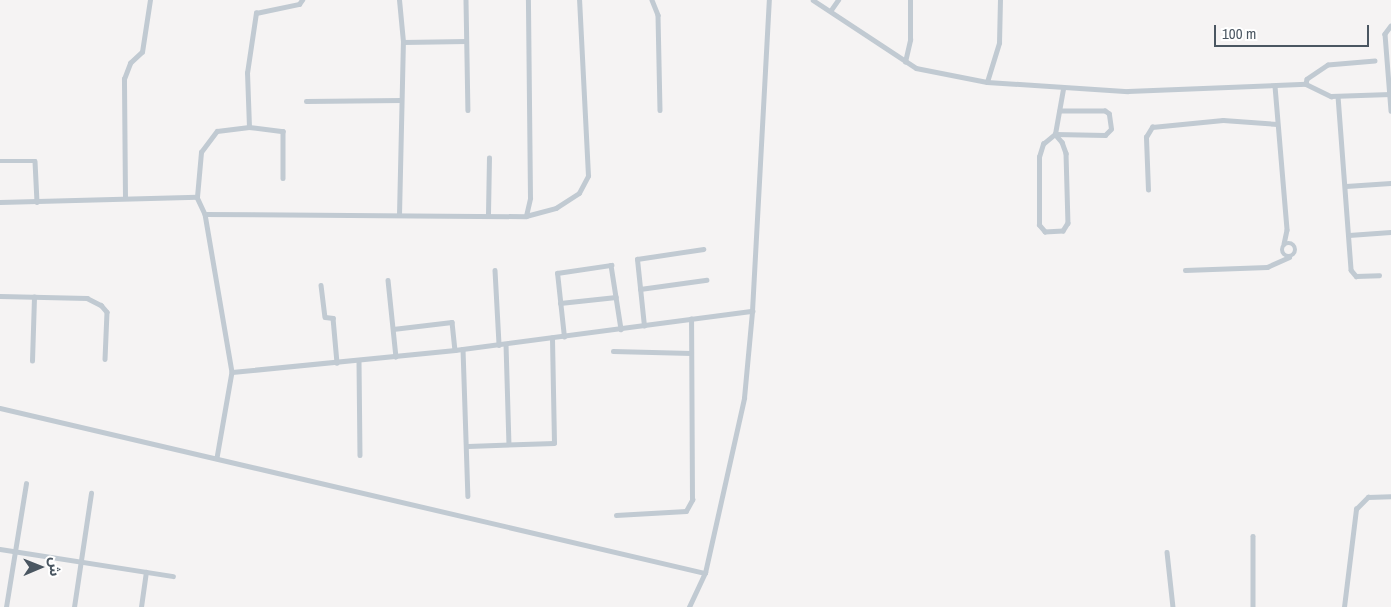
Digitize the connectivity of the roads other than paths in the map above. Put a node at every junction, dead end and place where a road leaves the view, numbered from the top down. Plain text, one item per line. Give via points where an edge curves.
1 (150, 0) edge
2 (302, 0) edge
3 (399, 0) edge
4 (466, 0) edge
5 (528, 0) edge
6 (579, 0) edge
7 (652, 0) edge
8 (768, 0) edge
9 (813, 0) edge
10 (838, 0) edge
11 (910, 0) edge
12 (1000, 0) edge
13 (831, 10) junction
14 (1391, 26) edge
15 (466, 41) junction
16 (404, 42) junction
17 (1375, 61) dead end
18 (905, 62) junction
19 (987, 82) junction
20 (1306, 84) junction
21 (1275, 86) junction
22 (1063, 89) junction
23 (1390, 94) junction
24 (1338, 96) junction
25 (401, 100) junction
26 (306, 101) dead end
27 (468, 110) dead end
28 (660, 110) dead end
29 (1060, 111) junction
30 (1391, 111) edge
31 (1277, 124) junction
32 (249, 127) junction
33 (1054, 134) junction
34 (488, 158) dead end
35 (0, 161) edge
36 (283, 178) dead end
37 (1391, 183) edge
38 (1346, 186) junction
39 (1148, 190) dead end
40 (197, 197) junction
41 (125, 198) junction
42 (0, 202) edge
43 (37, 202) junction
44 (205, 214) junction
45 (488, 214) junction
46 (399, 215) junction
47 (526, 216) junction
48 (1287, 230) junction
49 (1391, 232) edge
50 (1349, 235) junction
51 (1294, 244) junction
52 (1283, 246) junction
53 (703, 249) dead end
54 (1289, 257) junction
55 (1276, 262) junction
56 (495, 270) dead end
57 (1184, 270) dead end
58 (1380, 275) dead end
59 (388, 280) dead end
60 (706, 280) dead end
61 (321, 285) dead end
62 (640, 289) junction
63 (0, 296) edge
64 (34, 297) junction
65 (616, 297) junction
66 (560, 303) junction
67 (752, 311) junction
68 (691, 319) junction
69 (644, 326) junction
70 (621, 329) junction
71 (393, 330) junction
72 (564, 337) junction
73 (552, 338) junction
74 (506, 344) junction
75 (500, 345) junction
76 (462, 349) junction
77 (455, 350) junction
78 (613, 351) dead end
79 (691, 352) junction
80 (396, 357) junction
81 (105, 360) dead end
82 (32, 361) dead end
83 (359, 361) junction
84 (337, 364) junction
85 (232, 372) junction
86 (0, 408) edge
87 (509, 444) junction
88 (468, 446) junction
89 (360, 455) dead end
90 (217, 458) junction
91 (26, 484) dead end
92 (91, 493) dead end
93 (468, 496) dead end
94 (1391, 496) edge
95 (616, 515) dead end
96 (1253, 536) dead end
97 (0, 550) edge
98 (15, 552) junction
99 (1167, 552) dead end
100 (81, 561) junction
101 (146, 572) junction
102 (705, 573) junction
103 (174, 576) dead end
104 (6, 607) edge
105 (74, 607) edge
106 (141, 607) edge
107 (689, 607) edge
108 (1173, 607) edge
109 (1253, 607) edge
110 (1344, 607) edge

1 - 41 lane via 142,52 130,63 124,79
2 - 32 lane via 299,4 256,13 247,73
3 - 16 lane
4 - 15 lane
5 - 47 lane via 530,188
6 - 47 lane via 588,176 579,193 556,208
7 - 28 lane via 658,15
8 - 67 lane
9 - 13 lane
10 - 13 lane
11 - 18 lane via 910,40
12 - 19 lane via 999,43
13 - 18 lane
14 - 23 lane via 1385,34
15 - 16 lane
15 - 27 lane
16 - 25 lane
17 - 20 lane via 1328,65
18 - 19 lane via 928,72
19 - 22 lane
20 - 21 lane
20 - 24 lane via 1323,94
21 - 22 lane via 1156,91
21 - 31 lane
22 - 29 lane
23 - 24 lane
23 - 30 lane
24 - 38 lane
25 - 26 lane
25 - 46 lane
29 - 33 lane
29 - 33 lane via 1105,111 1109,114 1110,131 1105,135
31 - 39 lane via 1223,120 1152,127 1146,137
31 - 48 lane
32 - 36 lane via 282,131
32 - 40 lane via 217,131 201,152
33 - 33 lane via 1043,144 1039,157 1039,225 1045,232 1063,231 1068,223 1066,153
34 - 45 lane
35 - 43 lane via 35,160
37 - 38 lane
38 - 50 lane
40 - 41 lane
40 - 44 lane
41 - 43 lane
42 - 43 lane
44 - 46 lane
44 - 85 lane
45 - 46 lane
45 - 47 lane
48 - 51 lane
48 - 52 lane
49 - 50 lane
50 - 58 lane via 1352,273 1358,276
51 - 52 lane
51 - 54 lane via 1296,252
52 - 54 lane
52 - 55 lane
53 - 62 lane via 637,259
54 - 55 lane
55 - 57 lane via 1267,267
56 - 75 lane
59 - 71 lane
60 - 62 lane
61 - 84 lane via 325,317 333,318
62 - 69 lane
63 - 64 lane
64 - 81 lane via 87,298 101,304 107,312
64 - 82 lane
65 - 66 lane
65 - 66 lane via 611,265 557,273
65 - 70 lane
66 - 72 lane
67 - 68 lane
67 - 102 lane via 744,398
68 - 69 lane
68 - 79 lane
69 - 70 lane
70 - 72 lane
71 - 77 lane via 452,322
71 - 80 lane
72 - 73 lane
73 - 74 lane
73 - 87 lane via 554,443
74 - 75 lane
74 - 87 lane
75 - 76 lane
76 - 77 lane
76 - 88 lane
77 - 80 lane
78 - 79 lane
79 - 95 lane via 692,500 686,511
80 - 83 lane
83 - 84 lane
83 - 89 lane
84 - 85 lane
85 - 90 lane
86 - 90 lane
87 - 88 lane
88 - 93 lane
90 - 102 lane
91 - 98 lane
92 - 100 lane
94 - 110 lane via 1368,497 1356,509
96 - 109 lane
97 - 98 lane
98 - 100 lane
98 - 104 lane
99 - 108 lane
100 - 101 lane
100 - 105 lane
101 - 103 lane
101 - 106 lane
102 - 107 lane

